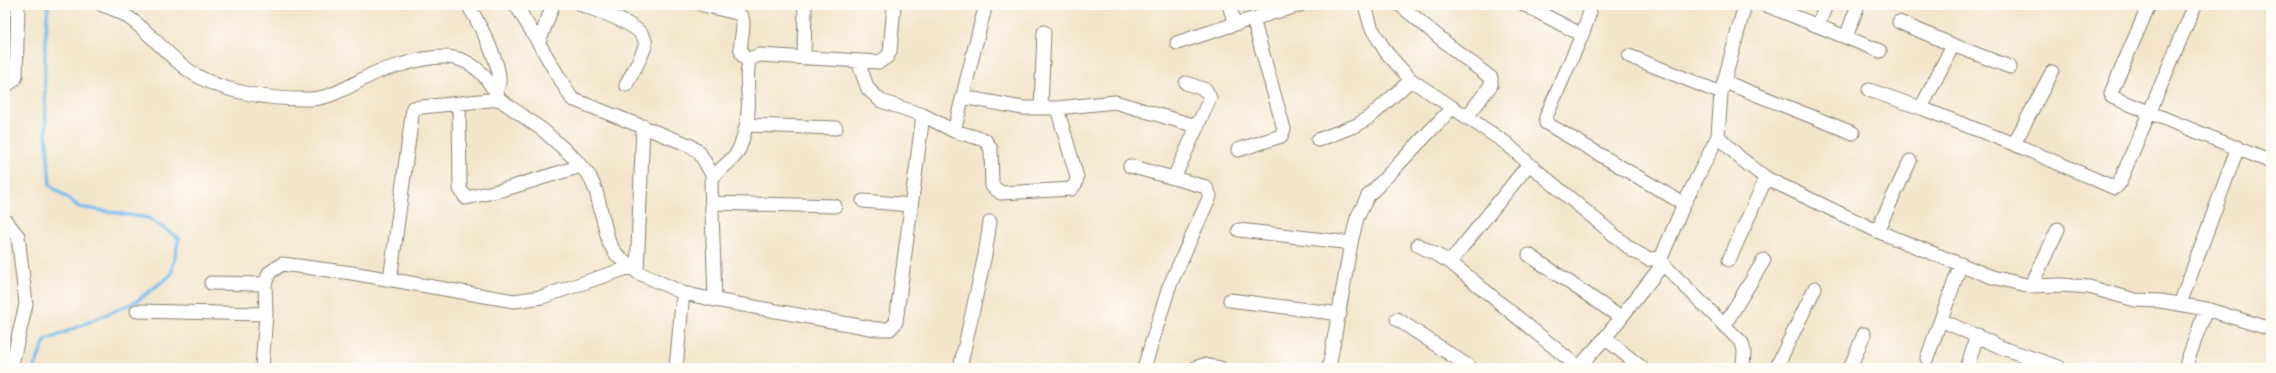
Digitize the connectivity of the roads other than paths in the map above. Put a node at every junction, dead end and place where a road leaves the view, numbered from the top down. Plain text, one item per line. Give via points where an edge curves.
1 (18, 5) edge
2 (102, 5) edge
3 (468, 5) edge
4 (516, 5) edge
5 (553, 5) edge
6 (582, 5) edge
7 (703, 5) edge
8 (805, 5) edge
9 (894, 5) edge
10 (986, 5) edge
11 (1229, 5) edge
12 (1300, 5) edge
13 (1365, 5) edge
14 (1400, 5) edge
15 (1525, 5) edge
16 (1744, 5) edge
17 (1766, 5) edge
18 (1826, 5) edge
19 (1858, 5) edge
20 (2150, 5) edge
21 (2194, 5) edge
22 (1590, 12) dead end
23 (1253, 19) junction
24 (1899, 22) dead end
25 (1235, 24) junction
26 (1818, 25) junction
27 (1044, 32) dead end
28 (1582, 35) junction
29 (1846, 37) junction
30 (539, 42) junction
31 (1177, 42) dead end
32 (1953, 44) junction
33 (1880, 51) dead end
34 (1629, 56) dead end
35 (804, 58) junction
36 (749, 62) junction
37 (858, 62) junction
38 (2010, 67) dead end
39 (2052, 72) dead end
40 (1411, 80) junction
41 (1186, 83) dead end
42 (626, 85) dead end
43 (5, 87) edge
44 (1723, 88) junction
45 (1869, 90) dead end
46 (497, 94) junction
47 (964, 97) junction
48 (459, 104) junction
49 (1041, 108) junction
50 (1057, 108) junction
51 (1452, 108) junction
52 (1920, 108) junction
53 (2151, 111) junction
54 (923, 115) junction
55 (1466, 118) junction
56 (747, 125) junction
57 (643, 126) junction
58 (1196, 126) junction
59 (836, 128) dead end
60 (954, 131) junction
61 (1853, 133) dead end
62 (1718, 136) junction
63 (1318, 140) dead end
64 (2014, 144) junction
65 (2238, 147) junction
66 (1238, 150) dead end
67 (1910, 161) dead end
68 (2271, 162) edge
69 (1529, 164) junction
70 (581, 166) junction
71 (1130, 166) dead end
72 (713, 176) junction
73 (1174, 178) junction
74 (1766, 178) junction
75 (863, 201) dead end
76 (712, 203) junction
77 (1684, 204) junction
78 (911, 205) junction
79 (835, 206) dead end
80 (5, 220) edge
81 (990, 222) dead end
82 (2058, 229) dead end
83 (10, 230) edge
84 (1239, 230) dead end
85 (1877, 231) junction
86 (1351, 243) junction
87 (1418, 245) dead end
88 (1529, 255) dead end
89 (1729, 260) dead end
90 (1764, 260) dead end
91 (1662, 261) junction
92 (1450, 262) junction
93 (1961, 264) junction
94 (634, 270) junction
95 (390, 280) junction
96 (211, 283) dead end
97 (265, 284) junction
98 (2031, 286) junction
99 (1815, 288) dead end
100 (683, 293) junction
101 (715, 300) junction
102 (1230, 300) dead end
103 (2180, 304) junction
104 (137, 310) dead end
105 (2206, 310) junction
106 (266, 314) junction
107 (1340, 314) junction
108 (1620, 317) junction
109 (1397, 319) dead end
110 (1941, 320) junction
111 (1725, 324) junction
112 (2271, 329) edge
113 (1864, 334) dead end
114 (1977, 335) junction
115 (1605, 338) junction
116 (1928, 358) dead end
117 (2187, 362) dead end
118 (2059, 367) edge
119 (11, 368) edge
120 (262, 368) edge
121 (676, 368) edge
122 (960, 368) edge
123 (1144, 368) edge
124 (1195, 368) edge
125 (1220, 368) edge
126 (1329, 368) edge
127 (1472, 368) edge
128 (1578, 368) edge
129 (1642, 368) edge
130 (1743, 368) edge
131 (1776, 368) edge
132 (1850, 368) edge
133 (1967, 368) edge

1 - 43 street via 16,75
2 - 46 street via 110,7 135,24 190,72 232,90 293,99 313,99 325,97 376,72 416,60 447,57 468,62 478,68
3 - 46 street via 489,43 500,79
4 - 30 street
5 - 30 street
6 - 42 street via 636,27 643,36 645,46
7 - 36 street via 737,13 742,17 740,52
8 - 35 street
9 - 37 street via 891,47 887,57 879,62
10 - 47 street via 966,75
11 - 25 street
12 - 23 street
13 - 40 street via 1371,27 1386,52
14 - 55 street via 1491,78 1491,85
15 - 28 street
16 - 44 street
17 - 26 street
18 - 26 street
19 - 29 street
20 - 53 street via 2110,93 2113,98
21 - 53 street
22 - 28 street
23 - 25 street
23 - 66 street via 1284,129 1281,136
24 - 32 street
25 - 31 street
26 - 29 street
27 - 49 street
28 - 77 street via 1546,117 1547,124
29 - 33 street
30 - 57 street via 572,99
32 - 38 street
32 - 52 street
34 - 44 street
35 - 36 street via 759,55
35 - 37 street
36 - 56 street
37 - 54 street via 864,80 874,96 881,101
39 - 64 street
40 - 51 street
40 - 63 street via 1371,116 1357,125
41 - 58 street via 1206,90 1209,94 1209,101
44 - 61 street
44 - 62 street
45 - 52 street
46 - 48 street
46 - 70 street via 544,131
47 - 49 street via 1024,108
47 - 60 street
48 - 70 street via 460,189 466,198
48 - 95 street via 417,106 412,110
49 - 50 street
50 - 58 street via 1115,102
50 - 60 street via 1076,177 1076,183 1071,189 998,192 994,190 991,181 988,142
51 - 55 street
51 - 86 street via 1368,196 1357,218
52 - 64 street
53 - 64 street via 2115,188
53 - 65 street
54 - 60 street
54 - 78 street
55 - 69 street via 1506,143
56 - 59 street
56 - 72 street via 735,157
57 - 72 street via 695,148
57 - 94 street
58 - 73 street
62 - 74 street via 1740,158
62 - 77 street
65 - 68 street
65 - 103 street
67 - 85 street
69 - 91 street via 1632,250 1648,258
69 - 92 street
70 - 94 street via 590,177 596,191 609,243 616,254
71 - 73 street
72 - 76 street
73 - 123 street via 1206,187 1210,196 1169,287
74 - 85 street
74 - 89 street
75 - 78 street
76 - 79 street
76 - 101 street
77 - 91 street
78 - 101 street via 896,322 890,329 876,329
80 - 83 street
81 - 122 street
82 - 98 street
83 - 119 street via 18,236 26,304
84 - 86 street
85 - 93 street
86 - 107 street
87 - 92 street
88 - 108 street
90 - 111 street
91 - 108 street
91 - 111 street
92 - 128 street
93 - 98 street via 1992,277
93 - 110 street
94 - 95 street via 520,301 499,300
94 - 100 street
95 - 97 street via 282,264 269,273
96 - 97 street
97 - 106 street
98 - 103 street via 2061,284 2089,287 2135,300
99 - 131 street
100 - 101 street
100 - 121 street
102 - 107 street
103 - 105 street
104 - 106 street
105 - 112 street
105 - 117 street
106 - 120 street
107 - 126 street
108 - 115 street
109 - 127 street
110 - 114 street
110 - 116 street
111 - 130 street via 1742,342
113 - 132 street
114 - 118 street
114 - 133 street
115 - 128 street
115 - 129 street
124 - 125 street via 1203,365

